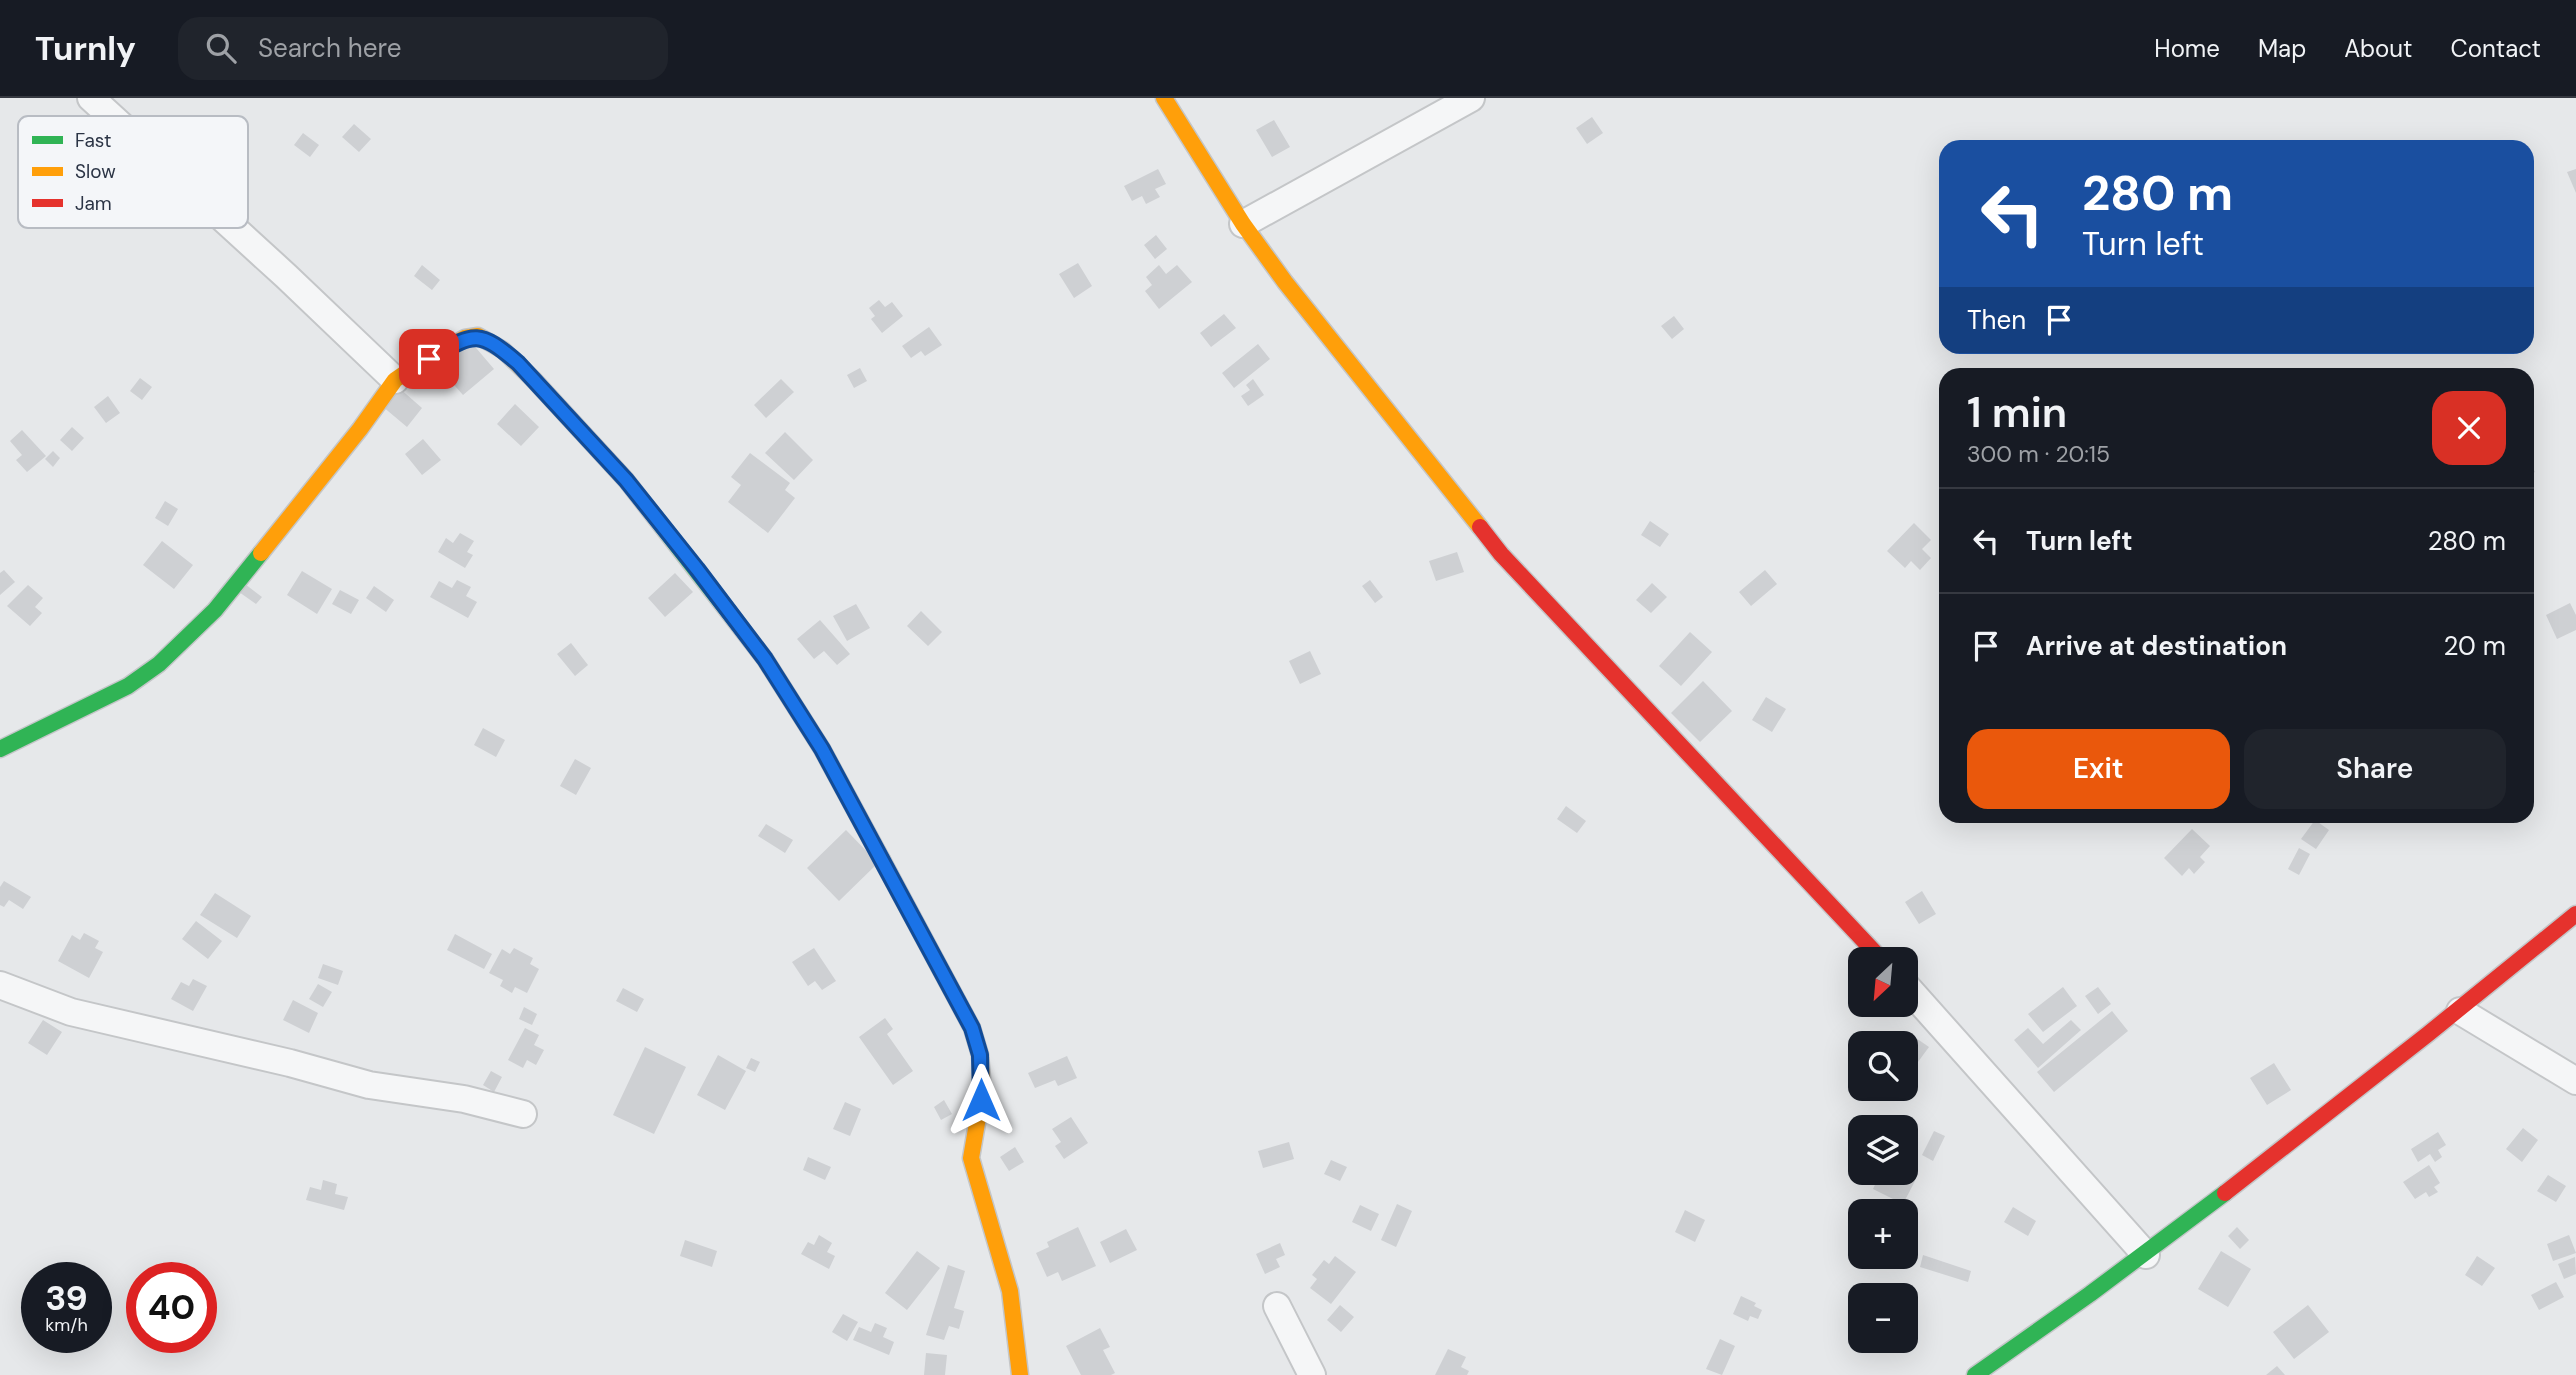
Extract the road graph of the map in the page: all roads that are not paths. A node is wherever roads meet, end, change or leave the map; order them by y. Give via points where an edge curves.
1 (92, 98) edge
2 (1164, 98) edge
3 (1471, 98) edge
4 (112, 116) edge
5 (1243, 224) junction
6 (234, 228) edge
7 (396, 380) junction
8 (0, 749) edge
9 (2576, 914) edge
10 (1870, 947) edge
11 (0, 985) edge
12 (1918, 998) edge
13 (2460, 1011) junction
14 (2576, 1081) edge
15 (523, 1114) dead end
16 (2146, 1255) junction
17 (1277, 1306) dead end
18 (1020, 1375) edge
19 (1312, 1375) edge
20 (1975, 1375) edge

1 - 4 street
2 - 5 street
3 - 5 street
5 - 10 street via 1502,554
6 - 7 street
7 - 8 street via 215,610 159,664 128,686
7 - 18 street via 465,338 478,336 518,363 626,480 697,569 765,659 822,749 972,1028 982,1079 971,1158 1010,1291
9 - 13 street
11 - 15 street via 71,1012 369,1085 464,1099
12 - 16 street
13 - 14 street
13 - 16 street
16 - 20 street
17 - 19 street

